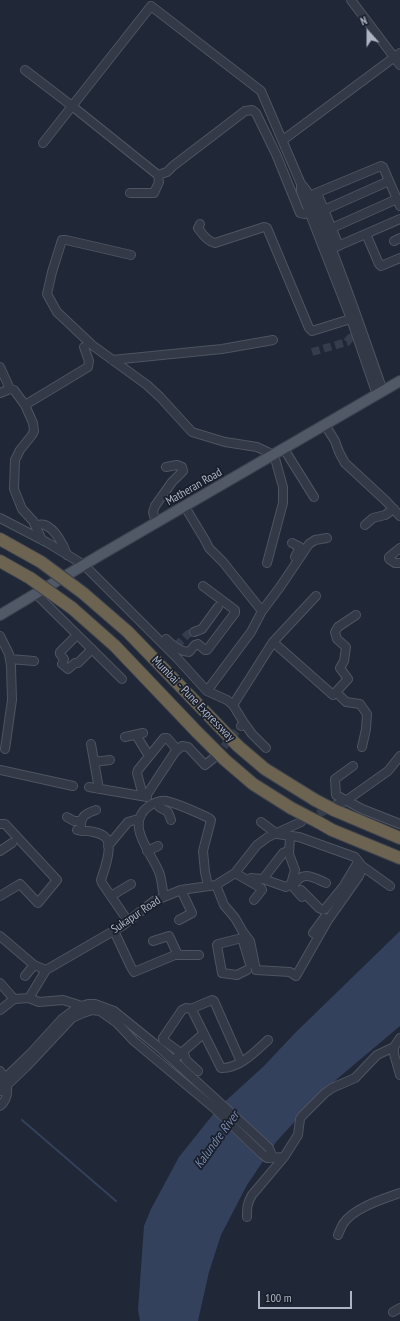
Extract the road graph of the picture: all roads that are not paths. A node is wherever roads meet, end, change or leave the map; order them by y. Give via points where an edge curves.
1 (351, 0) edge
2 (152, 3) edge
3 (397, 55) edge
4 (400, 65) edge
5 (25, 70) dead end
6 (72, 106) junction
7 (283, 140) junction
8 (43, 143) dead end
9 (158, 175) junction
10 (389, 181) junction
11 (130, 193) dead end
12 (310, 197) junction
13 (398, 203) edge
14 (296, 204) junction
15 (324, 210) junction
16 (312, 211) junction
17 (400, 219) edge
18 (200, 224) dead end
19 (332, 228) junction
20 (366, 234) junction
21 (335, 247) junction
22 (131, 255) dead end
23 (400, 258) edge
24 (354, 318) junction
25 (273, 340) dead end
26 (84, 347) dead end
27 (112, 360) junction
28 (0, 367) edge
29 (400, 381) edge
30 (10, 389) junction
31 (0, 393) edge
32 (380, 393) junction
33 (25, 404) junction
34 (326, 425) junction
35 (284, 449) junction
36 (274, 456) junction
37 (166, 467) dead end
38 (314, 497) dead end
39 (185, 507) junction
40 (394, 509) junction
41 (400, 516) edge
42 (0, 518) edge
43 (156, 523) junction
44 (35, 525) junction
45 (365, 525) dead end
46 (327, 538) dead end
47 (0, 540) edge
48 (42, 540) junction
49 (292, 543) dead end
50 (400, 548) edge
51 (67, 555) junction
52 (298, 556) junction
53 (0, 560) edge
54 (267, 563) dead end
55 (400, 563) edge
56 (84, 565) junction
57 (291, 567) junction
58 (285, 574) dead end
59 (203, 586) dead end
60 (36, 594) junction
61 (316, 596) dead end
62 (218, 607) dead end
63 (262, 611) junction
64 (0, 615) edge
65 (356, 615) dead end
66 (194, 632) tunnel mouth
67 (77, 635) junction
68 (0, 636) edge
69 (166, 639) dead end
70 (273, 642) junction
71 (174, 648) junction
72 (92, 649) junction
73 (34, 661) dead end
74 (8, 665) junction
75 (122, 679) dead end
76 (207, 691) junction
77 (336, 692) junction
78 (233, 705) junction
79 (125, 737) dead end
80 (91, 744) dead end
81 (362, 747) dead end
82 (266, 748) dead end
83 (5, 749) dead end
84 (176, 751) junction
85 (149, 756) junction
86 (400, 756) edge
87 (215, 757) tunnel mouth
88 (110, 760) dead end
89 (94, 762) junction
90 (353, 766) dead end
91 (0, 770) edge
92 (73, 786) dead end
93 (89, 787) dead end
94 (99, 789) junction
95 (145, 796) junction
96 (347, 800) junction
97 (156, 804) junction
98 (335, 807) junction
99 (96, 810) dead end
100 (67, 817) dead end
101 (141, 819) junction
102 (171, 820) dead end
103 (80, 821) junction
104 (261, 822) dead end
105 (301, 822) tunnel mouth
106 (0, 824) edge
107 (400, 824) edge
108 (278, 834) junction
109 (290, 836) junction
110 (400, 838) edge
111 (12, 843) dead end
112 (108, 846) junction
113 (0, 851) edge
114 (288, 851) junction
115 (400, 858) edge
116 (360, 864) junction
117 (235, 873) junction
118 (251, 878) dead end
119 (263, 879) junction
120 (326, 883) dead end
121 (131, 884) dead end
122 (390, 886) dead end
123 (214, 888) junction
124 (181, 890) junction
125 (301, 890) dead end
126 (0, 896) edge
127 (111, 896) junction
128 (164, 896) junction
129 (254, 900) dead end
130 (326, 919) junction
131 (179, 920) dead end
132 (128, 921) junction
133 (114, 931) junction
134 (313, 933) dead end
135 (0, 936) edge
136 (244, 937) junction
137 (153, 941) dead end
138 (178, 955) junction
139 (199, 955) dead end
140 (34, 965) junction
141 (46, 970) junction
142 (25, 976) dead end
143 (0, 983) edge
144 (29, 998) junction
145 (14, 999) junction
146 (82, 1006) junction
147 (193, 1009) junction
148 (0, 1010) edge
149 (203, 1034) junction
150 (400, 1038) edge
151 (268, 1040) dead end
152 (394, 1047) junction
153 (182, 1053) junction
154 (173, 1060) junction
155 (241, 1062) junction
156 (165, 1067) junction
157 (0, 1071) edge
158 (198, 1071) dead end
159 (400, 1074) edge
160 (2, 1086) edge
161 (203, 1093) junction
162 (0, 1106) edge
163 (284, 1157) junction
164 (400, 1193) edge
165 (247, 1217) dead end
166 (338, 1235) dead end

1 - 3 street
2 - 6 street
2 - 7 street via 261,91
3 - 4 street
3 - 7 street
5 - 6 street
6 - 8 street
6 - 9 street
7 - 12 street via 301,184 300,191
9 - 11 street via 159,182 154,193
9 - 14 street via 168,172 245,111 252,110 256,113 276,154
10 - 12 street via 383,167 380,166
10 - 13 street
10 - 15 street
12 - 14 street
12 - 15 street
12 - 16 street
13 - 19 street
14 - 16 street via 300,213
15 - 19 street
16 - 21 street
16 - 24 street
17 - 20 street
18 - 24 street via 200,232 211,243 267,228 312,330
19 - 21 street
20 - 21 street
20 - 23 street via 381,266
21 - 24 street
22 - 27 street via 62,240 47,294 57,312
24 - 32 street
24 - 32 street via 356,339
25 - 27 street via 222,349
26 - 33 street via 89,361 88,367
27 - 36 street via 160,396 192,432 225,442 257,447
28 - 30 street
29 - 32 main road, Matheran Road
30 - 31 street
30 - 33 street via 14,390
32 - 34 main road, Matheran Road
33 - 44 street via 34,431 15,460 14,489 22,509
34 - 35 main road, Matheran Road
34 - 40 street via 345,463
35 - 36 main road, Matheran Road
35 - 38 street
36 - 39 main road, Matheran Road
36 - 54 street via 283,487 283,503
37 - 43 street via 177,465 182,467 183,471 155,506 153,512
39 - 43 main road, Matheran Road
39 - 63 street via 209,548
40 - 41 street
40 - 45 street via 373,518
42 - 48 street
43 - 56 main road, Matheran Road
44 - 48 street
44 - 51 street via 43,524 57,535
46 - 52 street via 315,540
47 - 98 highway, Mumbai - Pune Expressway, bridge via 40,562 83,593 128,632 238,746 264,769 315,800
48 - 51 street
49 - 52 street via 300,547
50 - 55 street via 389,557 395,563
51 - 56 street
52 - 57 street
53 - 115 highway, Mumbai - Pune Expressway, bridge via 72,608 115,646 225,760 253,784 332,830
56 - 60 main road, Matheran Road
56 - 71 street
57 - 58 street
57 - 63 street
59 - 71 street via 236,613 208,650 198,644 187,653
60 - 64 main road, Matheran Road
60 - 67 street
61 - 70 street
62 - 66 street via 202,629
63 - 76 street via 251,632
65 - 77 street via 335,632 337,639 346,647 344,662 340,668 348,679
67 - 72 street
67 - 72 street via 60,652 64,658 62,664 68,669
68 - 74 street
69 - 71 street
70 - 77 street via 333,695
70 - 78 street
71 - 76 street
72 - 75 street
73 - 74 street
74 - 83 street via 12,700
76 - 78 street
77 - 81 street via 346,702 360,704 367,714
78 - 82 street via 242,725
79 - 85 street via 140,734
80 - 89 street
84 - 85 street via 175,746 164,738
84 - 87 street via 182,746 188,747 205,765
84 - 95 street
85 - 95 street via 137,773
86 - 96 street via 388,771
88 - 89 street
89 - 94 street
90 - 96 street via 335,779 336,795
91 - 92 street
93 - 94 street
94 - 95 street
95 - 97 street
96 - 98 street
96 - 107 street via 362,809
97 - 101 street via 143,811
97 - 102 street via 168,812
97 - 123 street via 164,801 211,820 203,852 205,872
98 - 110 highway, Mumbai - Pune Expressway
99 - 103 street
100 - 103 street
101 - 112 street via 128,822
101 - 128 street via 140,832 154,855
103 - 112 street via 79,830 105,836
104 - 108 street
105 - 108 street, Sukapur Road
106 - 126 street via 5,824 57,880 38,903 20,884
108 - 109 street
108 - 117 street, Sukapur Road via 257,845
109 - 114 street
109 - 116 street via 355,857
111 - 113 street
112 - 127 street via 106,866 101,880
114 - 119 street via 283,853
114 - 119 street via 295,870 291,884 286,887
116 - 122 street
116 - 125 street via 323,910
116 - 130 street via 359,876
117 - 123 street, Sukapur Road
117 - 129 street via 261,888
118 - 119 street
120 - 130 street via 304,876 294,885 297,892
121 - 127 street
123 - 124 street, Sukapur Road
123 - 136 street
124 - 128 street, Sukapur Road
124 - 131 street via 192,913
127 - 132 street
128 - 132 street, Sukapur Road
130 - 134 street
130 - 136 street via 296,976 290,972 256,970 250,941
132 - 133 street, Sukapur Road
133 - 138 street via 134,972
133 - 141 street, Sukapur Road
135 - 140 street
136 - 136 street via 217,945 222,973 237,975 248,967
137 - 138 street via 169,936
138 - 139 street
140 - 141 street
140 - 142 street
141 - 144 street, Sukapur Road
143 - 145 street
144 - 145 street
144 - 146 street via 39,1002 63,1000
145 - 148 street
146 - 154 street via 95,1004 114,1011
146 - 160 street via 62,1019
147 - 149 street
147 - 153 street via 182,1010 163,1038
147 - 155 street via 214,1001
149 - 153 street
149 - 155 street via 221,1068
150 - 152 street
151 - 155 street
152 - 159 street
152 - 163 street via 377,1056 354,1078 332,1088 308,1108 300,1119 298,1135
153 - 154 street
153 - 158 street
154 - 156 street
154 - 161 street
156 - 160 street via 117,1023 100,1011 92,1010 72,1018 32,1061
156 - 161 street
157 - 160 street
160 - 162 street via 8,1092 5,1102
161 - 163 street via 253,1147 271,1156
163 - 165 street via 252,1195 247,1207
164 - 166 street via 355,1213 344,1223

